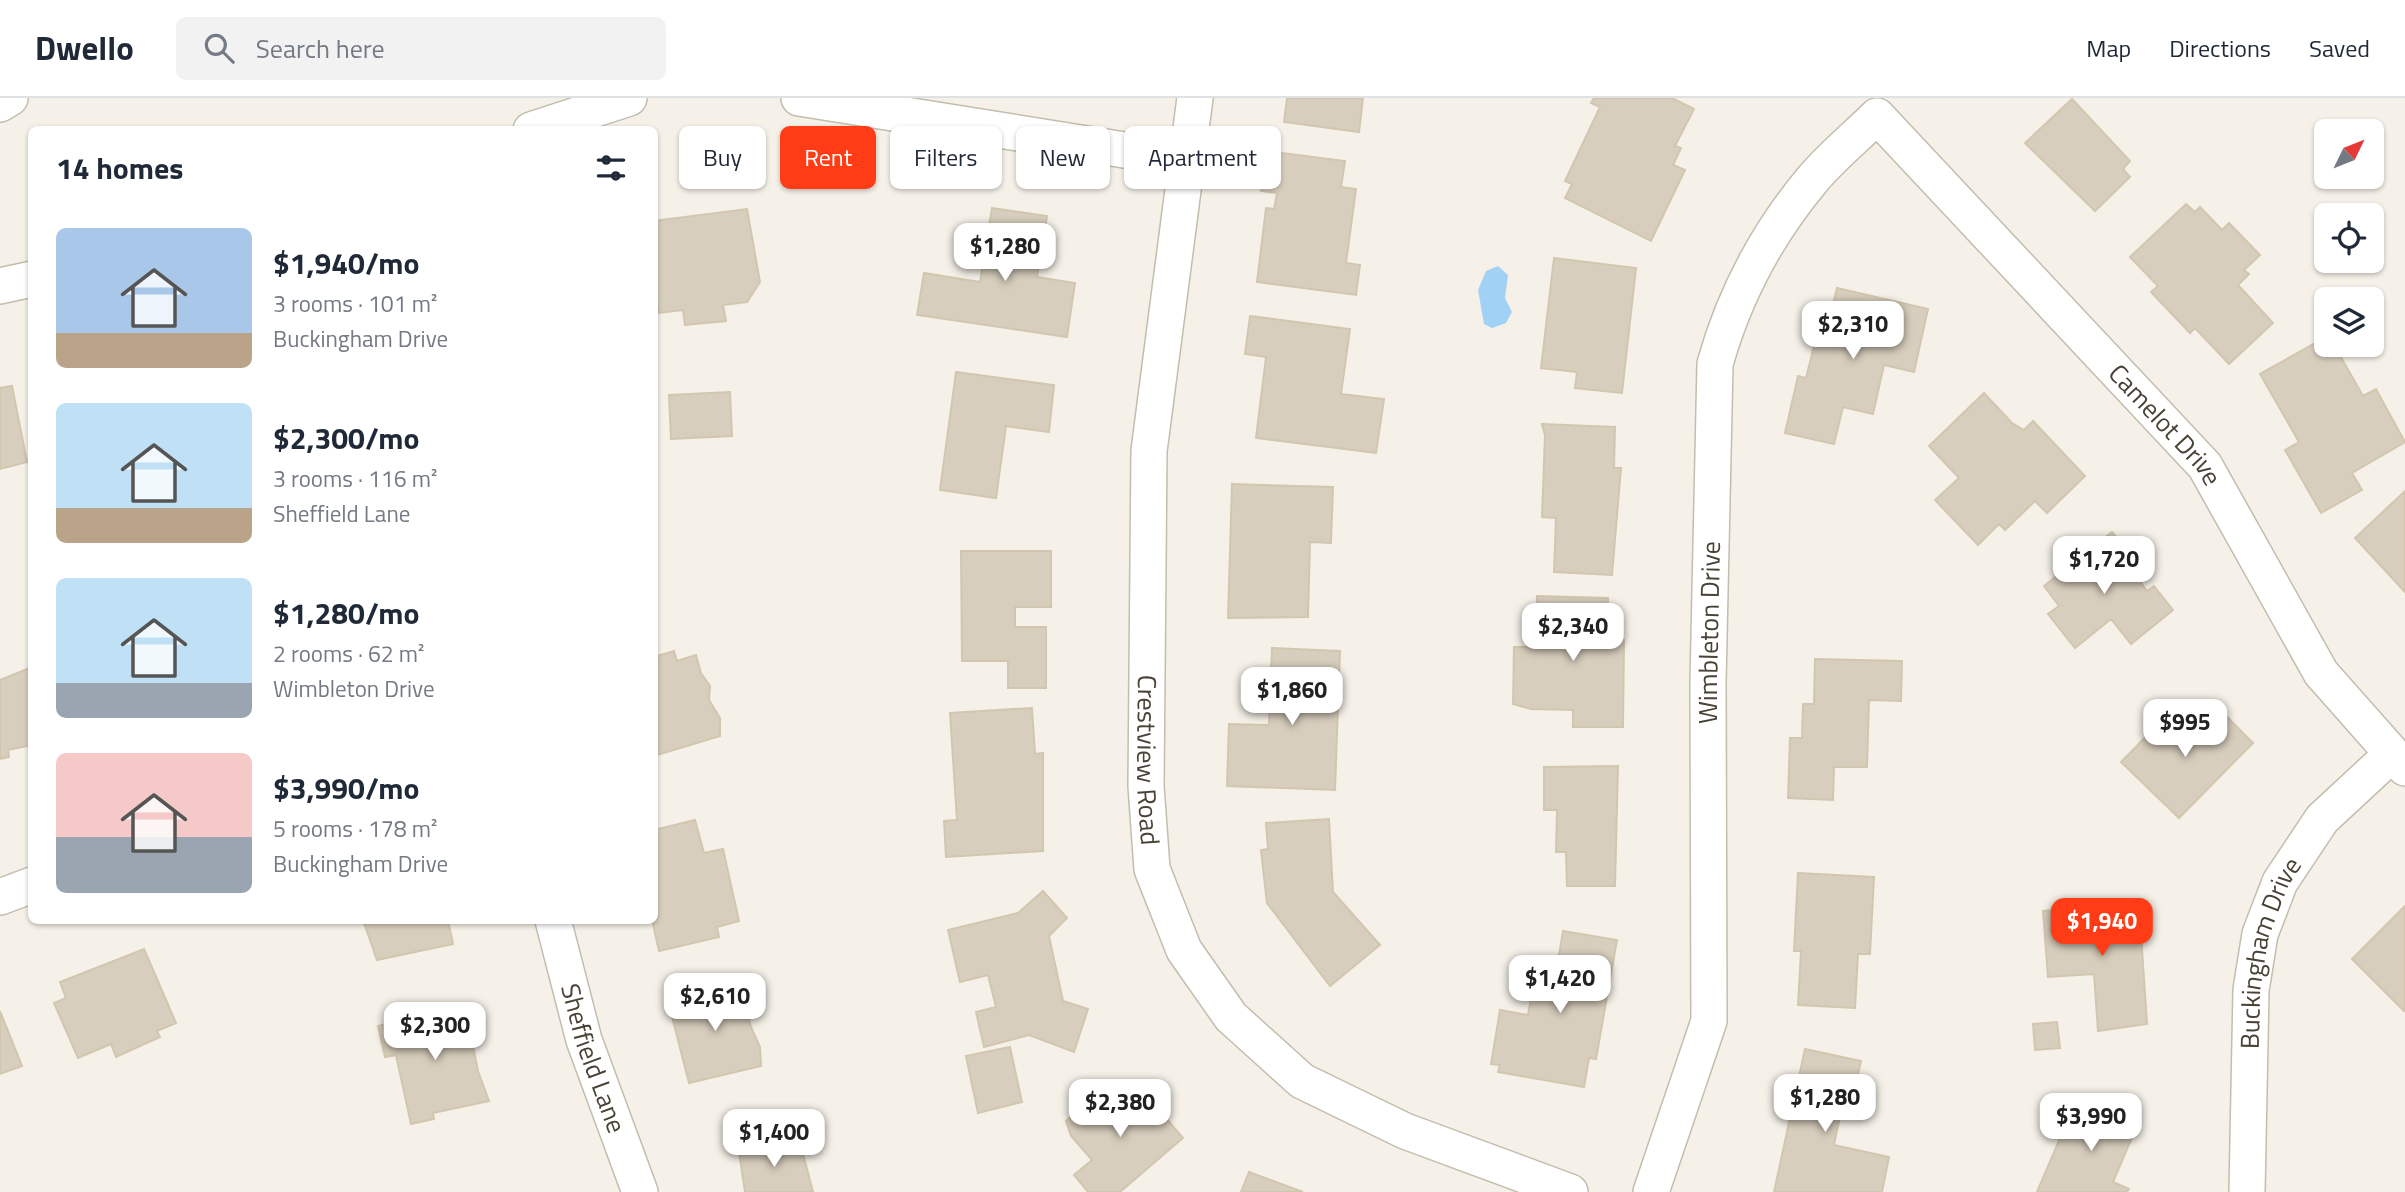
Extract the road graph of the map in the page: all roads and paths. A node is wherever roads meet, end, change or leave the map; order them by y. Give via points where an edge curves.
1 (10, 98) edge
2 (629, 98) edge
3 (799, 98) edge
4 (1195, 98) edge
5 (0, 104) edge
6 (1877, 116) joint
7 (543, 126) edge
8 (1191, 126) edge
9 (1124, 150) edge
10 (1183, 189) edge
11 (28, 280) edge
12 (0, 286) edge
13 (2398, 761) edge
14 (28, 887) edge
15 (0, 897) edge
16 (553, 924) edge
17 (640, 1192) edge
18 (1570, 1192) edge
19 (1651, 1192) edge
20 (2247, 1192) edge

1 - 5 street
2 - 7 street
3 - 9 street
4 - 8 street, Crestview Road
6 - 13 street, Camelot Drive via 2205,466 2321,673
6 - 19 street, Wimbleton Drive via 1812,179 1763,248 1729,314 1715,364 1707,683 1709,1021
10 - 18 street, Crestview Road via 1149,451 1146,786 1152,869 1184,950 1231,1017 1302,1081 1405,1131
11 - 12 street
13 - 20 street, Buckingham Drive via 2322,819 2280,882 2260,934 2251,990
14 - 15 street
16 - 17 street, Sheffield Lane via 583,1040

